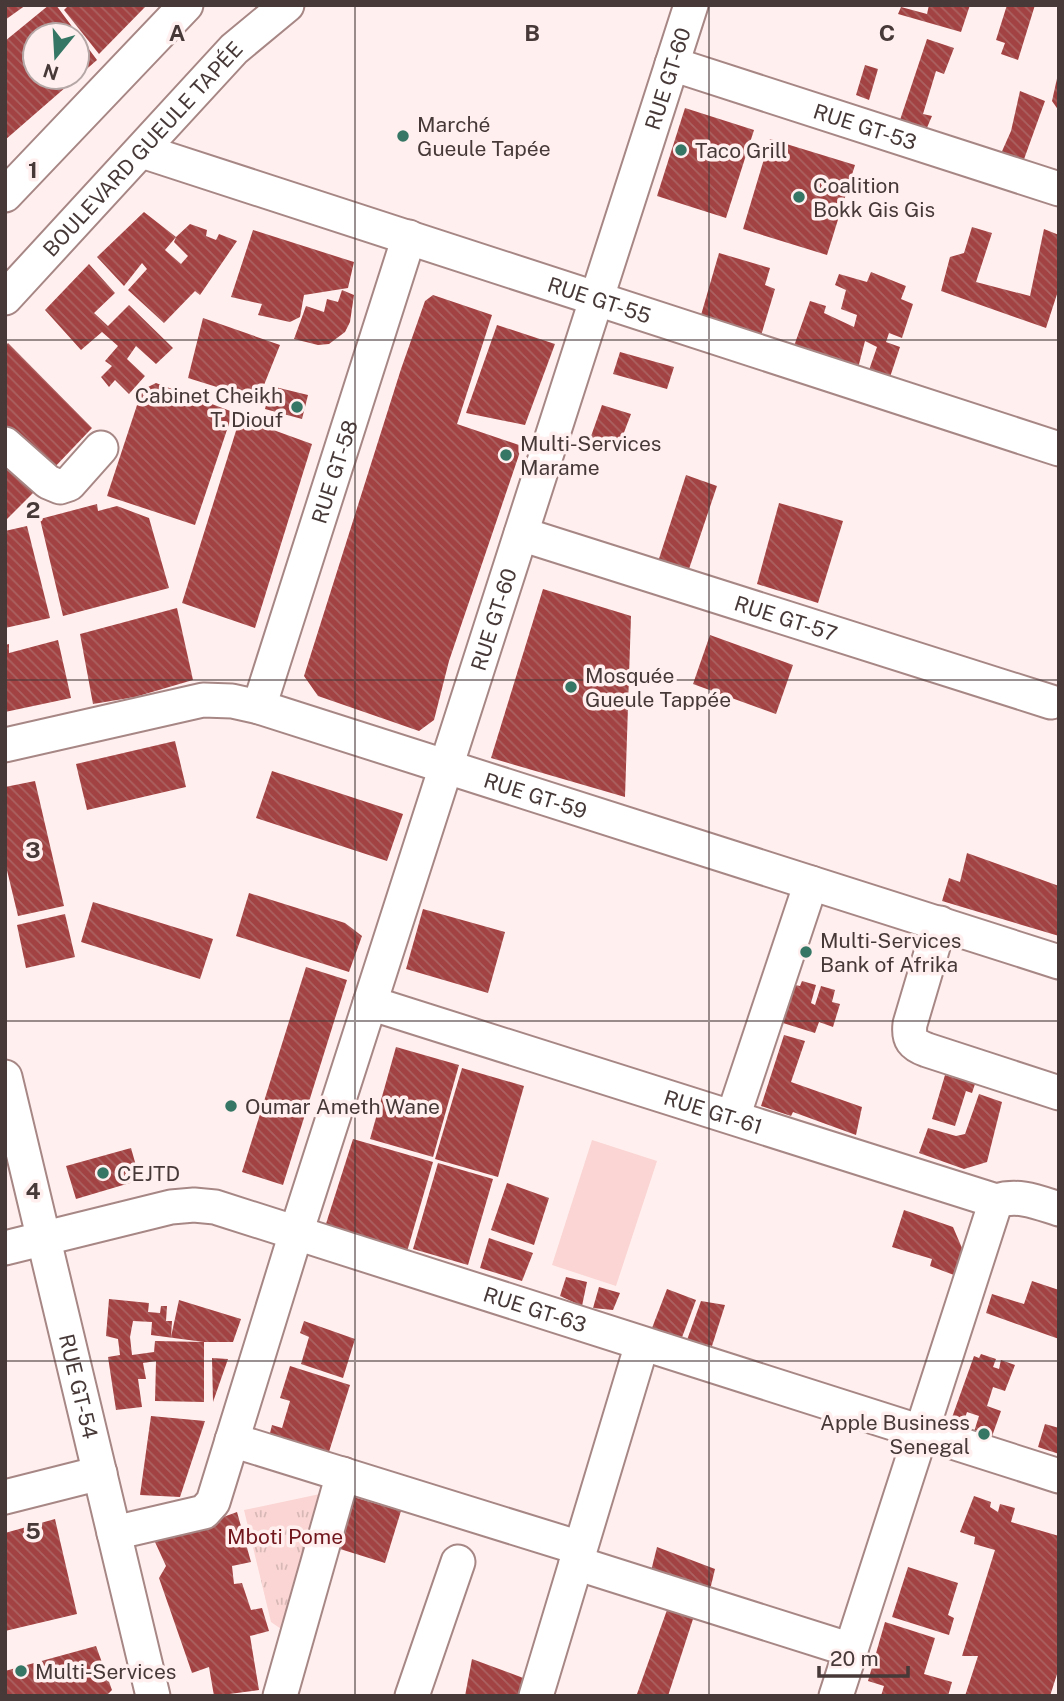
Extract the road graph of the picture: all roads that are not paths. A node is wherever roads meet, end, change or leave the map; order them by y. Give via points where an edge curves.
1 (186, 5) edge
2 (287, 5) edge
3 (691, 5) edge
4 (672, 64) junction
5 (142, 151) junction
6 (1059, 189) edge
7 (5, 195) edge
8 (409, 237) junction
9 (5, 298) edge
10 (597, 298) junction
11 (5, 444) edge
12 (101, 448) dead end
13 (1059, 449) edge
14 (521, 534) junction
15 (1051, 702) dead end
16 (259, 707) junction
17 (5, 745) edge
18 (446, 766) junction
19 (811, 883) junction
20 (940, 923) junction
21 (1059, 962) edge
22 (370, 1003) junction
23 (5, 1077) edge
24 (1059, 1093) edge
25 (733, 1117) junction
26 (996, 1201) junction
27 (1059, 1209) edge
28 (296, 1233) junction
29 (44, 1239) junction
30 (5, 1248) edge
31 (642, 1343) junction
32 (922, 1433) junction
33 (232, 1440) junction
34 (100, 1473) junction
35 (343, 1474) junction
36 (1059, 1476) edge
37 (5, 1497) edge
38 (114, 1533) junction
39 (578, 1555) junction
40 (458, 1562) dead end
41 (851, 1650) junction
42 (153, 1696) edge
43 (280, 1696) edge
44 (412, 1696) edge
45 (536, 1696) edge
46 (836, 1696) edge

1 - 7 street
2 - 5 street, BOULEVARD GUEULE TAPÉE via 234,49
3 - 4 street, RUE GT-60
4 - 6 street, RUE GT-53
4 - 10 street, RUE GT-60
5 - 8 street, RUE GT-55
5 - 9 street, BOULEVARD GUEULE TAPÉE
8 - 10 street, RUE GT-55
8 - 16 street, RUE GT-58
10 - 13 street, RUE GT-55
10 - 14 street, RUE GT-60
11 - 12 street via 60,487 69,484
14 - 15 street, RUE GT-57
14 - 18 street, RUE GT-60
16 - 17 street, RUE GT-59 via 204,700
16 - 18 street, RUE GT-59
18 - 19 street, RUE GT-59
18 - 22 street, RUE GT-60
19 - 20 street, RUE GT-59
19 - 25 street
20 - 21 street, RUE GT-59
20 - 24 street via 910,1024 910,1040 915,1046
22 - 25 street, RUE GT-61
22 - 28 street, RUE GT-60
23 - 29 street, RUE GT-54
25 - 26 street, RUE GT-61
26 - 27 street, RUE GT-61 via 1026,1199
26 - 32 street
28 - 29 street, RUE GT-63 via 215,1207 194,1205
28 - 31 street, RUE GT-63
28 - 33 street, RUE GT-60
29 - 30 street, RUE GT-63
29 - 34 street, RUE GT-54
31 - 32 street, RUE GT-63
31 - 39 street
32 - 36 street, RUE GT-63
32 - 41 street
33 - 35 street
33 - 38 street, RUE GT-60 via 213,1502 204,1512
34 - 37 street
34 - 38 street, RUE GT-54
35 - 39 street
35 - 43 street
38 - 42 street, RUE GT-54
39 - 41 street
39 - 45 street
40 - 44 street
41 - 46 street

